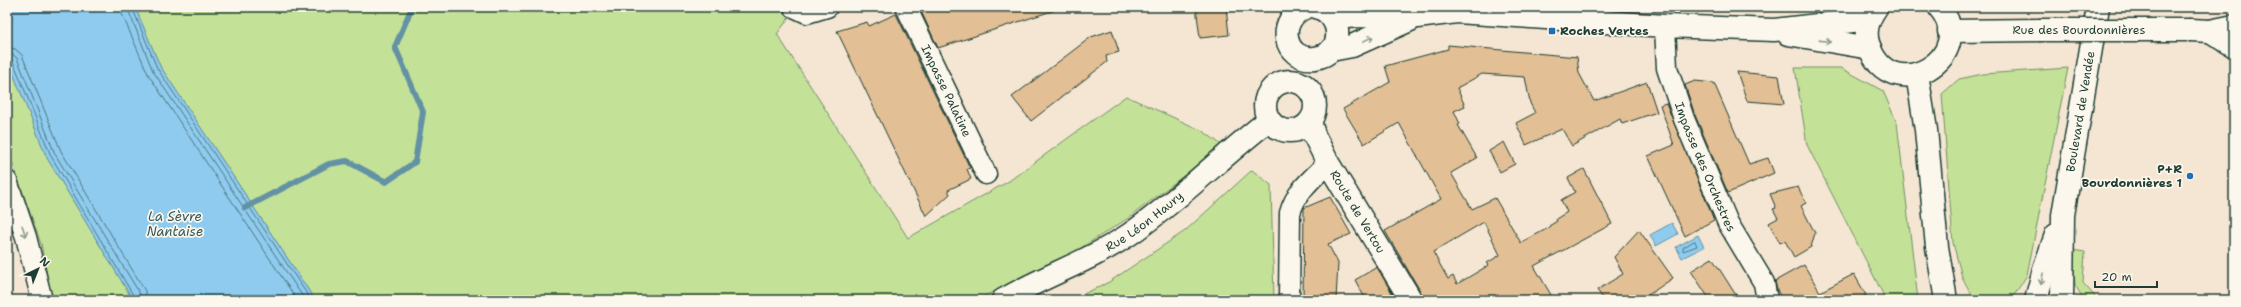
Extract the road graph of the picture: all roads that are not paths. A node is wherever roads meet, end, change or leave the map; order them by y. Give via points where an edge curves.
1 (794, 7) edge
2 (827, 7) edge
3 (906, 7) edge
4 (1939, 7) edge
5 (2098, 7) edge
6 (1311, 10) edge
7 (1873, 13) edge
8 (1417, 17) junction
9 (1665, 26) junction
10 (2234, 26) edge
11 (1774, 30) junction
12 (1949, 31) junction
13 (2200, 31) junction
14 (2234, 46) edge
15 (1870, 48) junction
16 (1293, 50) junction
17 (1327, 53) junction
18 (1916, 74) junction
19 (1278, 84) junction
20 (1312, 95) junction
21 (1269, 120) junction
22 (1310, 120) junction
23 (1328, 163) junction
24 (986, 174) dead end
25 (7, 181) edge
26 (2063, 215) junction
27 (1948, 297) edge
28 (42, 300) edge
29 (1003, 300) edge
30 (1289, 300) edge
31 (1411, 300) edge
32 (1767, 300) edge
33 (2036, 300) edge
34 (2062, 300) edge

1 - 2 street via 807,13
3 - 24 street, Impasse Palatine
4 - 12 street via 1945,16
5 - 26 street, Boulevard de Vendée
6 - 8 street via 1360,16
6 - 16 street via 1289,21 1286,28 1288,43
6 - 17 street via 1338,35
7 - 11 street
7 - 15 street via 1867,31
8 - 9 street via 1457,12
17 -> 8 street via 1352,46
9 - 11 street
9 - 32 street, Impasse des Orchestres via 1667,68 1684,119 1728,223 1764,283
10 - 13 street, Rue des Bourdonnières
11 -> 15 street via 1799,37
12 - 13 street, Rue des Bourdonnières, bridge
12 - 18 street via 1947,46 1940,60 1930,69
13 - 14 street
15 - 18 street via 1876,60 1890,71
16 - 17 street via 1307,58
16 - 19 street
17 - 20 street
18 - 27 street via 1926,130 1937,247
19 - 20 street via 1298,82
19 - 21 street via 1266,98 1266,113
20 - 22 street via 1314,108
21 - 22 street via 1282,130 1289,131 1304,126
21 - 29 street, Rue Léon Haury via 1161,211 1129,234 1094,255
22 - 23 street, Route de Vertou via 1314,135
23 - 30 street via 1298,192 1290,213
23 - 31 street, Route de Vertou
25 -> 28 street via 26,237
26 -> 33 street, Boulevard de Vendée
26 - 34 street, Boulevard de Vendée

